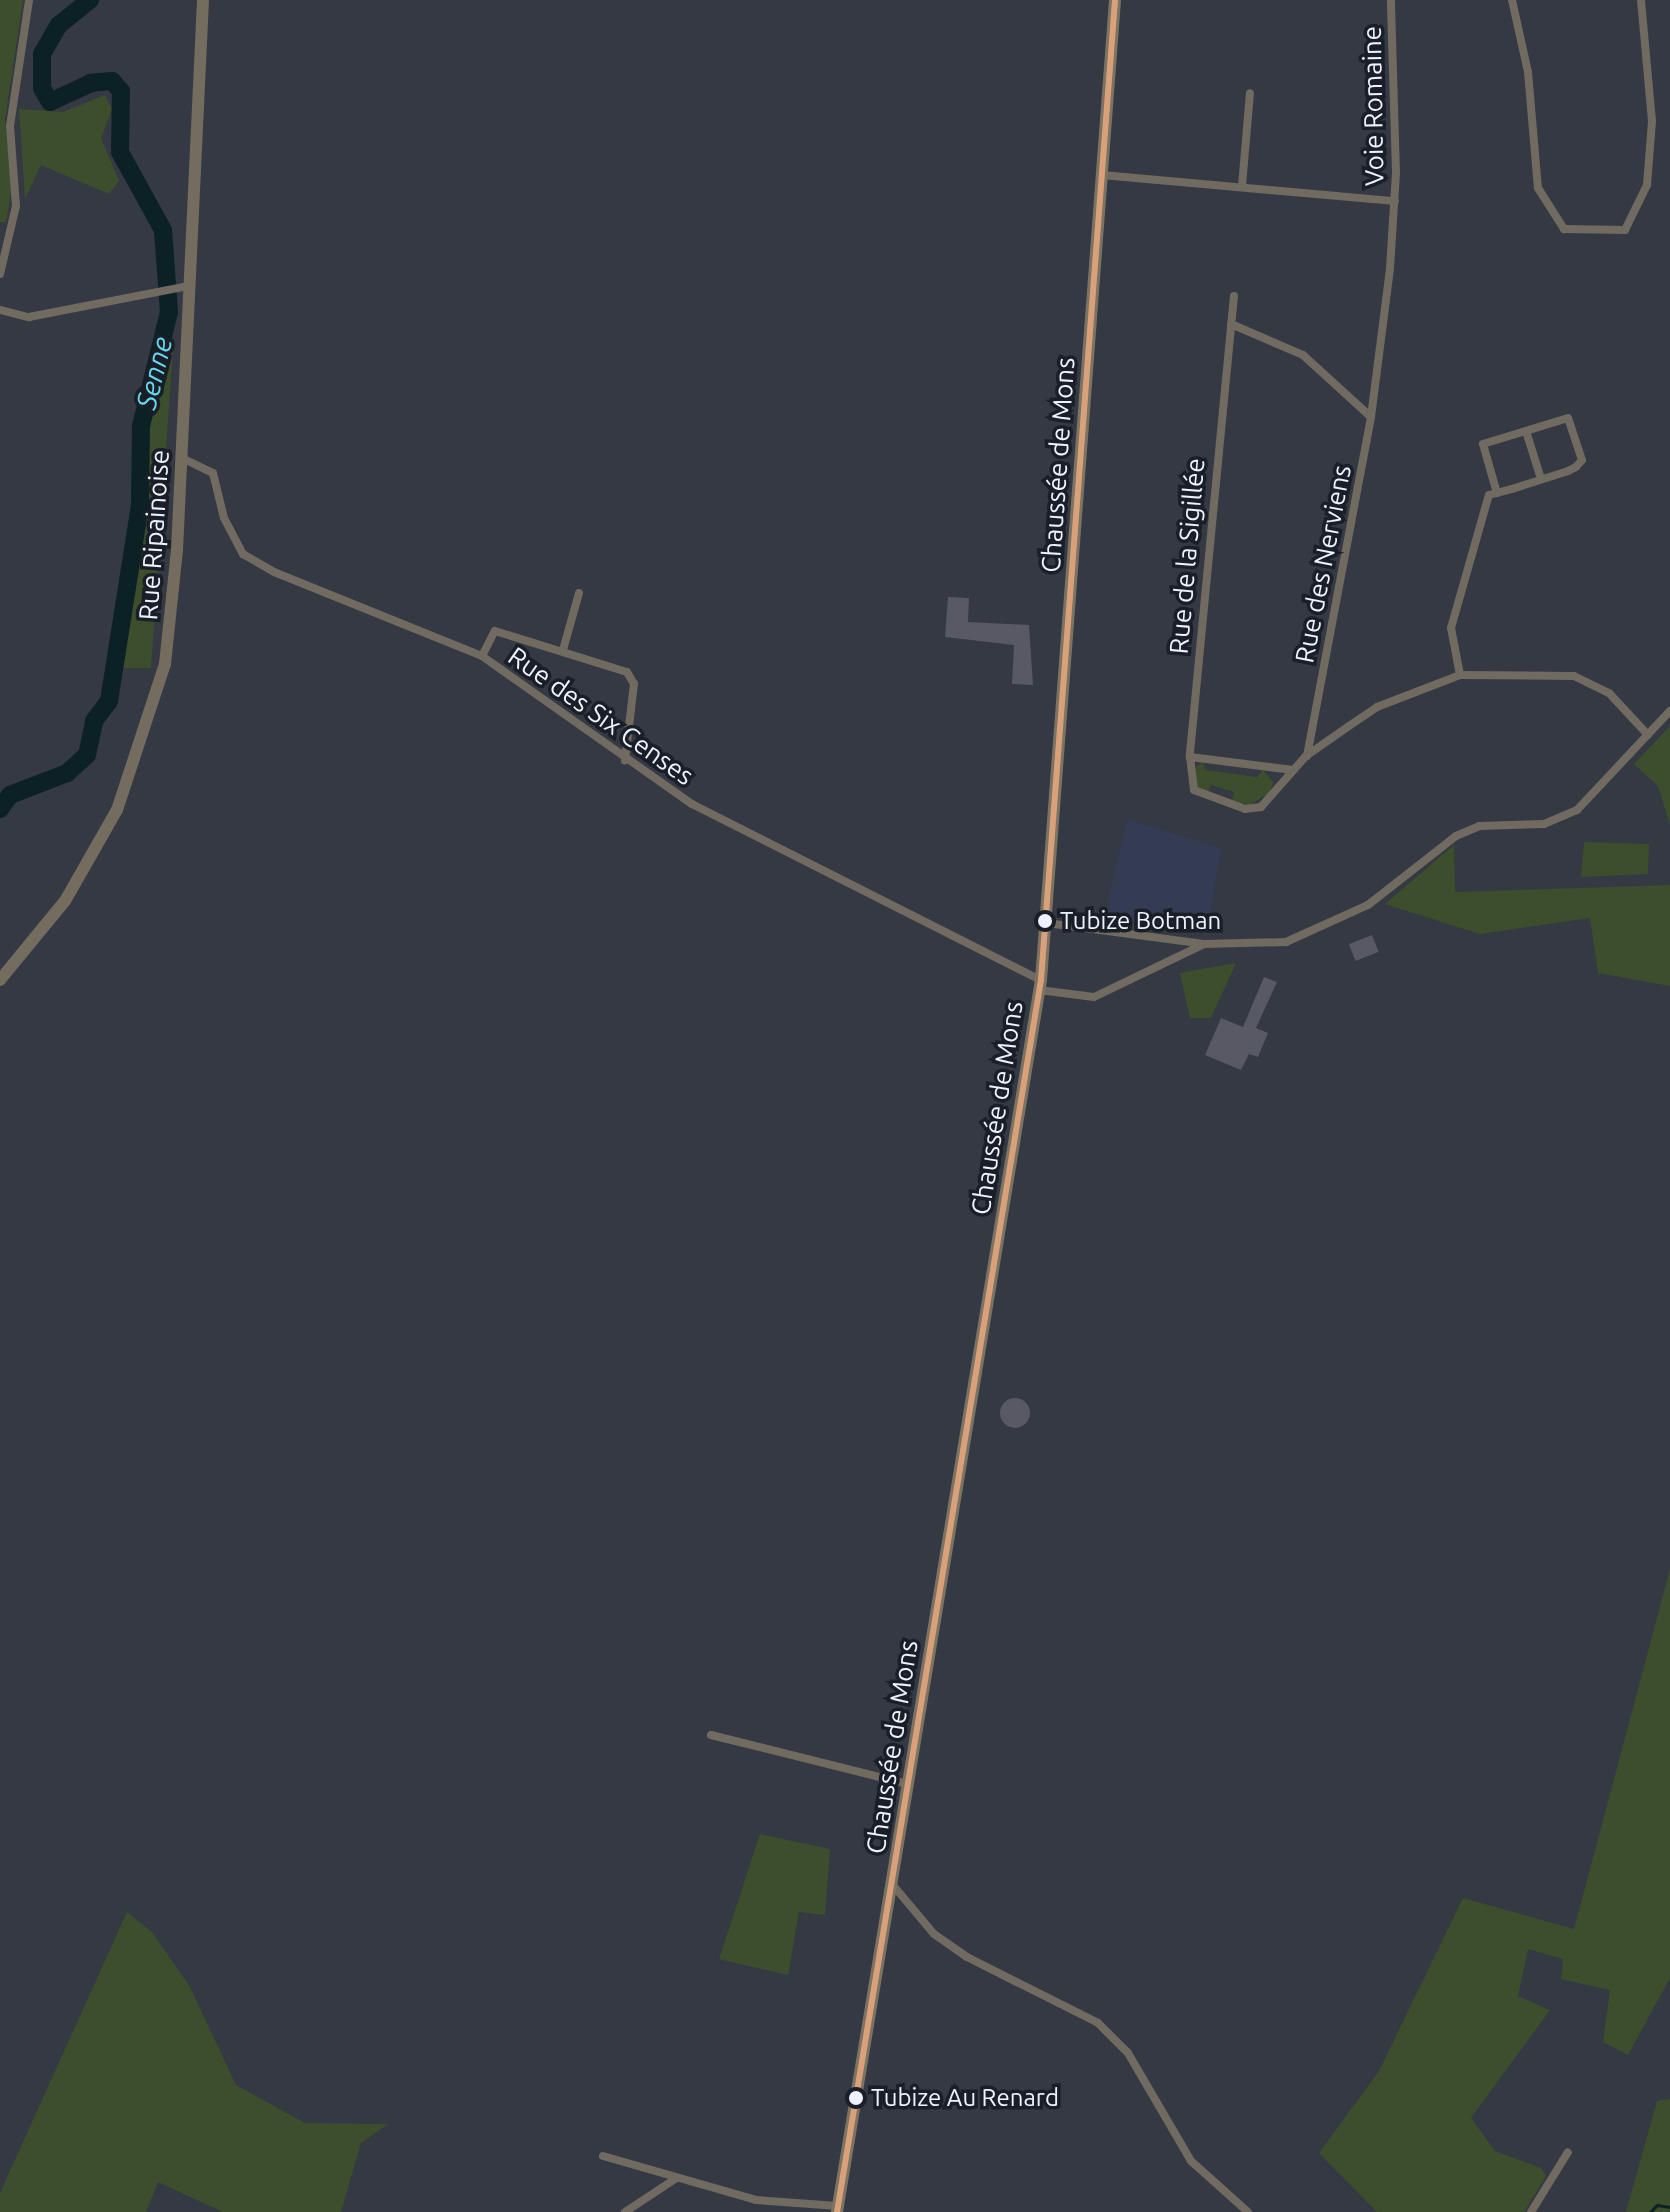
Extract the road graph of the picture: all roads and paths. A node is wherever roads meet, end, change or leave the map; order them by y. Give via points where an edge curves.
1 (29, 0) edge
2 (203, 0) edge
3 (1115, 0) edge
4 (1391, 0) edge
5 (1512, 0) edge
6 (1641, 0) edge
7 (1250, 93) dead end
8 (1102, 175) junction
9 (1242, 186) junction
10 (1395, 201) junction
11 (0, 274) edge
12 (184, 287) junction
13 (1234, 296) dead end
14 (0, 310) edge
15 (1231, 324) junction
16 (1371, 417) junction
17 (1526, 431) junction
18 (182, 458) junction
19 (1541, 479) junction
20 (1497, 493) junction
21 (579, 593) dead end
22 (563, 650) junction
23 (482, 656) junction
24 (1460, 675) junction
25 (1670, 711) edge
26 (1648, 735) junction
27 (1306, 756) junction
28 (1190, 757) junction
29 (625, 760) junction
30 (1293, 770) junction
31 (1047, 923) junction
32 (1204, 944) junction
33 (0, 980) edge
34 (1040, 985) junction
35 (711, 1735) dead end
36 (908, 1784) junction
37 (892, 1884) junction
38 (1568, 2152) dead end
39 (603, 2156) dead end
40 (675, 2179) junction
41 (838, 2209) edge
42 (625, 2212) edge
43 (1248, 2212) edge
44 (1531, 2212) edge

1 - 11 street via 10,126 16,206
2 - 12 street, Rue Ripainoise
3 - 8 main road, Chaussée de Mons
4 - 10 street, Voie Romaine
5 - 6 street via 1528,72 1538,188 1564,229 1612,230 1625,230 1634,220 1647,185 1652,121
7 - 9 street
8 - 9 street, Voie Romaine
8 - 31 main road, Chaussée de Mons
9 - 10 street, Voie Romaine
10 - 16 street, Rue des Nerviens
12 - 14 street via 29,317
12 - 18 street, Rue Ripainoise
13 - 15 street, Rue de la Sigillée
15 - 16 street via 1303,355
15 - 28 street, Rue de la Sigillée
16 - 27 street, Rue des Nerviens
17 - 19 street
17 - 19 street via 1568,418 1582,460
17 - 20 street via 1483,444
18 - 23 street, Rue des Six Censes via 213,473 224,518 243,554 274,572
18 - 33 street, Rue Ripainoise via 173,617 135,768 65,901
19 - 20 street
20 - 24 street via 1484,509 1451,628
21 - 22 street
22 - 23 street via 495,631
22 - 29 street via 634,677
23 - 29 street, Rue des Six Censes
24 - 26 street via 1574,676 1609,693
24 - 27 street via 1377,707
25 - 26 street
26 - 32 street via 1595,795 1560,819 1479,826 1456,836 1368,905 1286,942
27 - 30 street
28 - 30 street
28 - 30 street, Rue de la Sigillée via 1194,790 1252,809 1268,802
29 - 34 street, Rue des Six Censes via 692,804
31 - 32 street
31 - 34 main road, Chaussée de Mons
32 - 34 street, Rue des Six Censes via 1094,997
34 - 36 main road, Chaussée de Mons
35 - 36 street
36 - 37 main road, Chaussée de Mons
37 - 41 main road, Chaussée de Mons
37 - 43 street via 934,1934 967,1957 1098,2023 1128,2053 1191,2161
38 - 44 street
39 - 40 street
40 - 41 street via 756,2200
40 - 42 street

